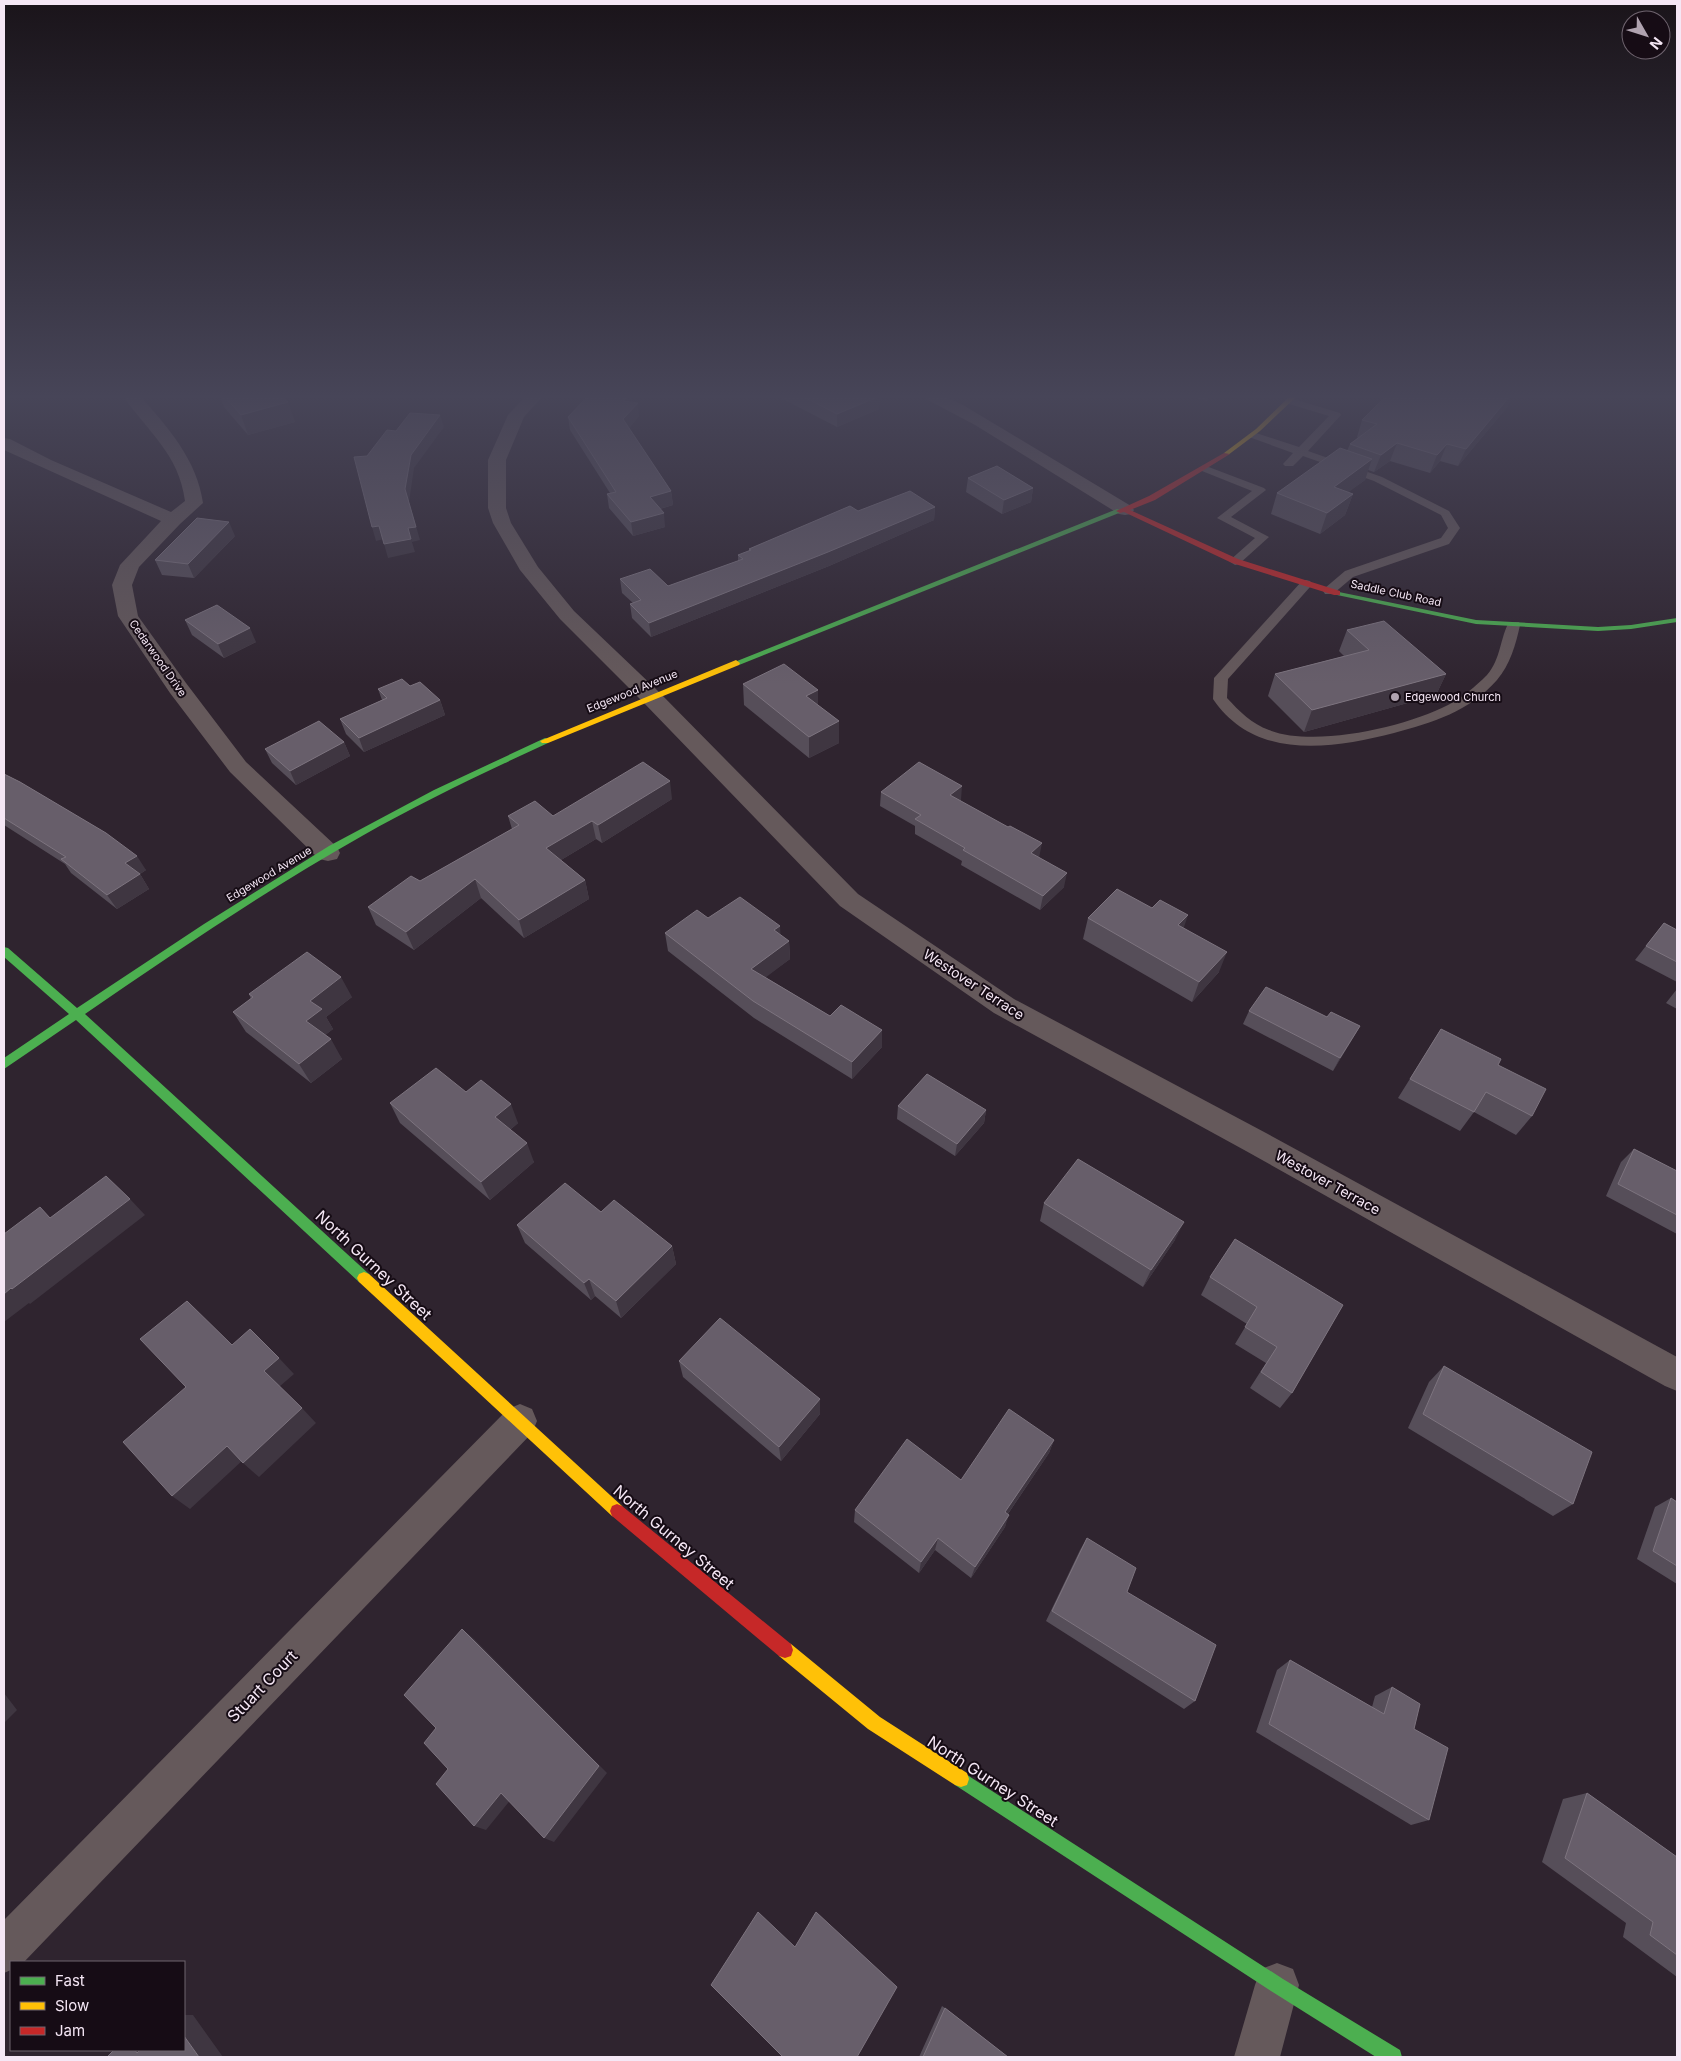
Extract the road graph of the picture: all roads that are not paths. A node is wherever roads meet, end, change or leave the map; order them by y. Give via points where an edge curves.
1 (114, 492) edge
2 (194, 492) edge
3 (497, 492) edge
4 (1094, 492) edge
5 (1160, 492) edge
6 (1257, 492) edge
7 (1404, 492) edge
8 (1125, 510) junction
9 (173, 520) junction
10 (1235, 561) junction
11 (1306, 584) junction
12 (1329, 591) junction
13 (1677, 620) edge
14 (1514, 625) junction
15 (651, 697) junction
16 (328, 853) junction
17 (4, 951) edge
18 (77, 1014) junction
19 (4, 1064) edge
20 (1677, 1375) edge
21 (520, 1422) junction
22 (4, 1951) edge
23 (1277, 1985) junction
24 (1257, 2057) edge
25 (1393, 2057) edge

1 - 9 street
2 - 9 street, Cedarwood Drive via 194,503
3 - 15 street, Westover Terrace via 497,508 502,523 530,570 567,615
4 - 8 street
5 - 8 street, Edgewood Avenue
6 - 10 lane via 1223,518 1262,537
7 - 12 lane via 1445,513 1454,528 1444,541 1349,574
8 - 10 street, Saddle Club Road
8 - 15 street, Edgewood Avenue
9 - 16 street, Cedarwood Drive via 130,565 122,585 128,616 238,767
10 - 11 street, Saddle Club Road
11 - 12 street, Saddle Club Road
11 - 14 lane via 1221,678 1220,699 1240,721 1270,736 1332,741 1394,728 1442,712 1463,702 1492,676 1509,648
12 - 14 street, Saddle Club Road via 1476,622
13 - 14 street, Saddle Club Road via 1598,629
15 - 16 street, Edgewood Avenue via 518,753 383,820
15 - 20 street, Westover Terrace via 849,900 1004,1006
16 - 18 street, Edgewood Avenue via 145,966
17 - 18 street, North Gurney Street
18 - 19 street, Edgewood Avenue
18 - 21 street, North Gurney Street
21 - 22 street, Stuart Court
21 - 23 street, North Gurney Street via 601,1497 874,1723
23 - 24 street
23 - 25 street, North Gurney Street

